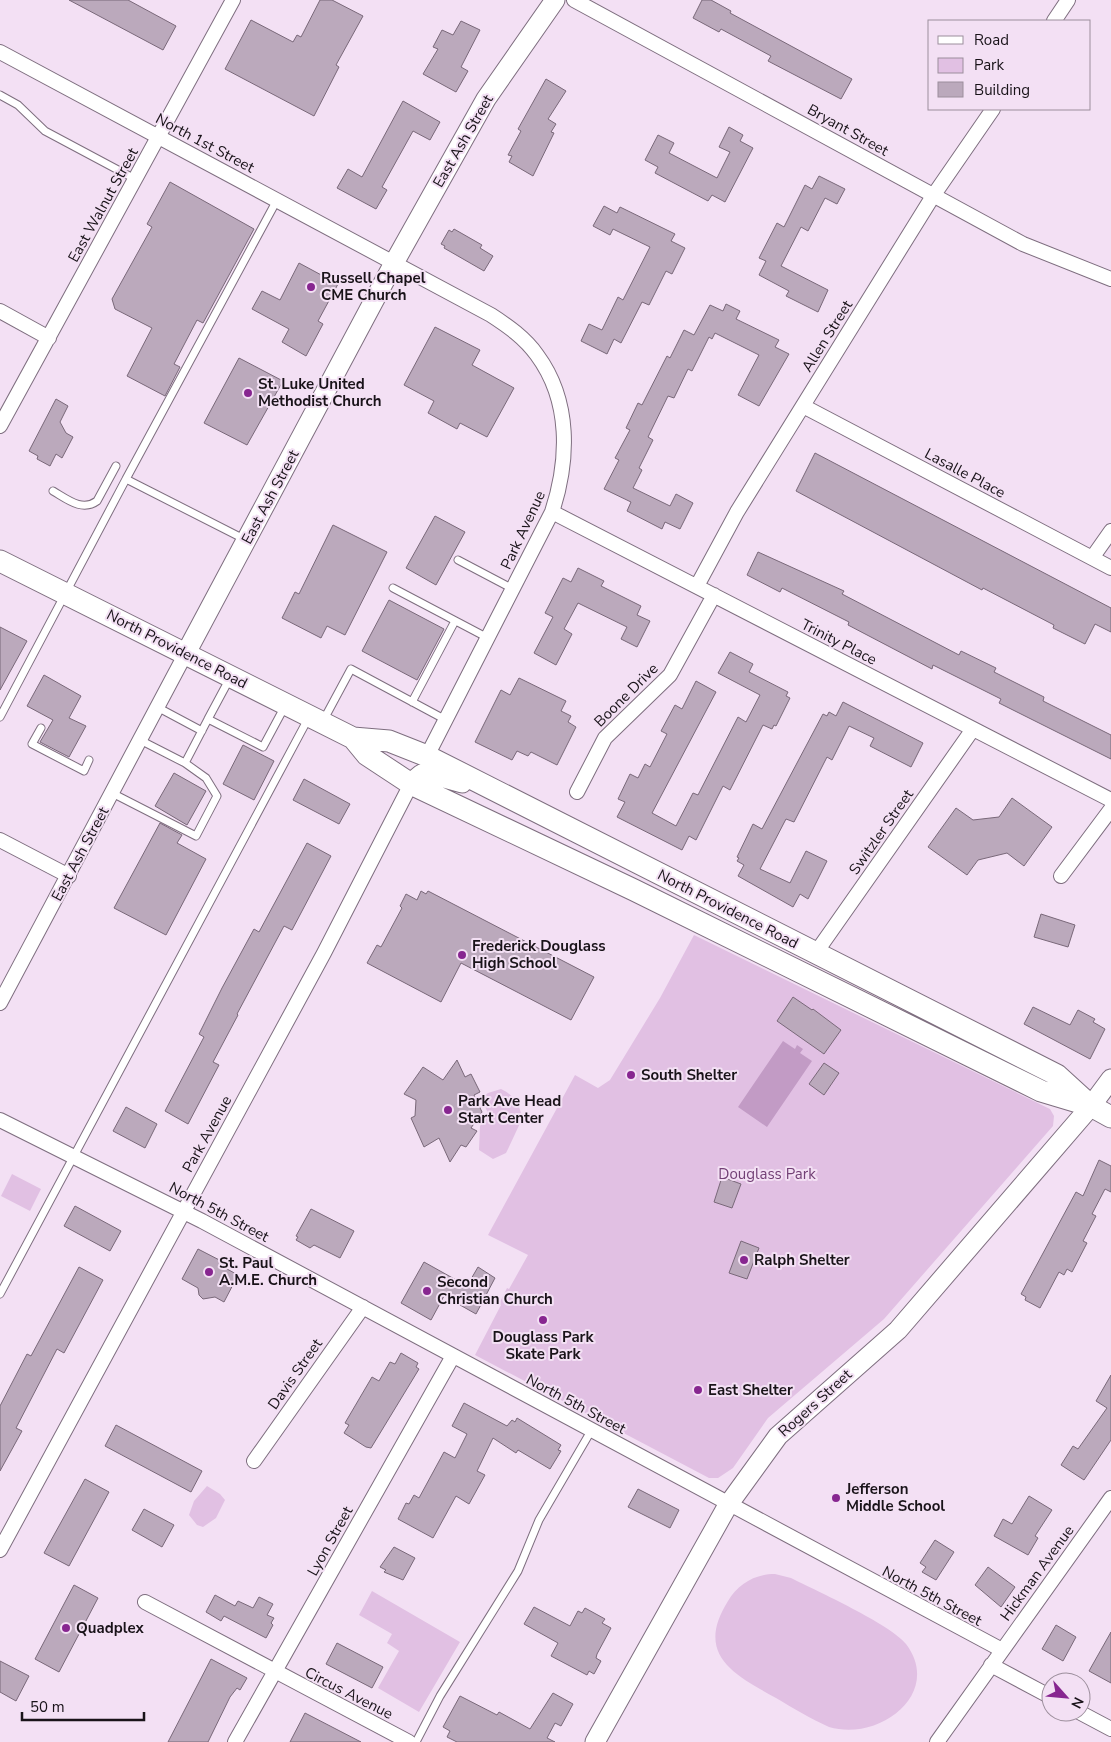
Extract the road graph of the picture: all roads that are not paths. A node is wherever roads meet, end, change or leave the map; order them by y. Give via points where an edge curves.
1 (233, 0) edge
2 (554, 0) edge
3 (574, 0) edge
4 (1068, 0) edge
5 (1055, 20) edge
6 (0, 52) edge
7 (0, 95) edge
8 (992, 110) edge
9 (159, 136) junction
10 (136, 179) junction
11 (933, 196) junction
12 (277, 200) junction
13 (394, 263) junction
14 (1111, 279) edge
15 (0, 311) edge
16 (49, 338) junction
17 (803, 406) junction
18 (0, 426) edge
19 (116, 466) dead end
20 (126, 479) junction
21 (53, 491) dead end
22 (552, 512) junction
23 (1111, 531) edge
24 (246, 540) junction
25 (1092, 558) junction
26 (0, 560) edge
27 (458, 560) dead end
28 (1111, 568) edge
29 (697, 586) junction
30 (393, 588) dead end
31 (513, 589) junction
32 (65, 593) junction
33 (714, 595) junction
34 (455, 621) junction
35 (488, 638) junction
36 (186, 653) junction
37 (231, 676) junction
38 (412, 702) junction
39 (286, 704) junction
40 (157, 707) junction
41 (0, 717) edge
42 (208, 719) junction
43 (316, 719) junction
44 (446, 720) junction
45 (41, 728) dead end
46 (974, 729) junction
47 (202, 731) junction
48 (353, 738) junction
49 (140, 740) junction
50 (367, 755) junction
51 (427, 756) junction
52 (89, 760) dead end
53 (185, 763) junction
54 (410, 784) junction
55 (577, 792) dead end
56 (112, 793) junction
57 (501, 794) junction
58 (1111, 800) edge
59 (1111, 809) edge
60 (0, 840) edge
61 (69, 876) junction
62 (1061, 876) dead end
63 (815, 954) junction
64 (0, 1003) edge
65 (1111, 1079) edge
66 (1091, 1106) junction
67 (1111, 1116) edge
68 (0, 1120) edge
69 (75, 1156) junction
70 (183, 1212) junction
71 (0, 1294) edge
72 (363, 1307) junction
73 (453, 1356) junction
74 (591, 1431) junction
75 (254, 1461) dead end
76 (1111, 1498) edge
77 (728, 1505) junction
78 (0, 1550) edge
79 (145, 1602) dead end
80 (1002, 1650) junction
81 (992, 1665) junction
82 (275, 1672) junction
83 (1041, 1692) edge
84 (1091, 1718) edge
85 (1111, 1729) edge
86 (235, 1742) edge
87 (409, 1742) edge
88 (416, 1742) edge
89 (595, 1742) edge
90 (937, 1742) edge

1 - 9 street, East Walnut Street
2 - 13 street, East Ash Street via 486,99
3 - 11 street, Bryant Street
4 - 5 street
6 - 9 street, North 1st Street
7 - 10 lane via 18,105 45,131
8 - 11 street, Allen Street
9 - 10 street, East Walnut Street
9 - 12 street, North 1st Street
10 - 16 street, East Walnut Street
11 - 14 street, Bryant Street via 1023,244
11 - 17 street, Allen Street
12 - 13 street, North 1st Street
12 - 20 lane
13 - 22 street, Park Avenue via 491,314 515,331 537,354 552,379 565,424 564,459
13 - 24 street, East Ash Street
15 - 16 street
16 - 18 street, East Walnut Street
17 - 25 street, Lasalle Place
17 - 29 street, Allen Street via 737,512
19 - 21 lane via 92,505 82,507
20 - 24 lane
20 - 32 lane
22 - 29 street, Trinity Place
22 - 31 street, Park Avenue
23 - 25 street
24 - 36 street, East Ash Street
25 - 28 street, Lasalle Place
26 - 32 main road, North Providence Road
27 - 31 lane
29 - 33 street, Trinity Place
30 - 34 lane
31 - 35 street, Park Avenue
32 - 36 main road, North Providence Road
32 - 41 lane
33 - 46 street, Trinity Place
33 - 55 street, Boone Drive via 670,675 605,738
34 - 35 lane
34 - 38 lane
35 - 44 street, Park Avenue
36 - 37 main road, North Providence Road
36 - 40 street, East Ash Street
37 - 39 main road, North Providence Road
37 - 42 lane
38 - 43 lane via 350,669
38 - 44 lane
39 - 42 lane via 263,747
39 - 43 main road, North Providence Road
40 - 47 lane
40 - 49 street, East Ash Street
42 - 47 lane
43 - 48 main road, North Providence Road
43 - 69 lane
44 - 51 street, Park Avenue
45 - 52 lane via 32,744 84,772
46 - 58 street, Trinity Place
46 - 63 street, Switzler Street
47 - 53 lane
48 - 50 main road, North Providence Road
48 - 51 main road, North Providence Road via 389,741
49 - 53 lane
49 - 56 street, East Ash Street
50 - 51 main road via 395,761
50 - 54 main road, North Providence Road
51 - 57 main road, North Providence Road
53 - 56 lane via 206,778 217,796 196,836
54 - 57 main road via 422,775 444,777
54 - 66 main road, North Providence Road via 634,890 1041,1091
54 - 70 street, Park Avenue via 324,953
56 - 61 street, East Ash Street
57 - 63 main road, North Providence Road
59 - 62 street
60 - 61 street
61 - 64 street, East Ash Street
63 - 66 main road, North Providence Road via 1057,1075
65 - 66 street, Rogers Street
66 - 67 main road, North Providence Road
66 - 77 street, Rogers Street via 898,1330 778,1436
68 - 69 street, North 5th Street
69 - 70 street, North 5th Street
69 - 71 lane
70 - 72 street, North 5th Street
70 - 78 street, Park Avenue
72 - 73 street, North 5th Street
72 - 75 street, Davis Street
73 - 74 street, North 5th Street
73 - 82 street, Lyon Street
74 - 77 street, North 5th Street
74 - 88 lane via 539,1520 518,1571 440,1696
76 - 80 street, Hickman Avenue
77 - 80 street, North 5th Street
77 - 89 street, Rogers Street
79 - 82 street, Circus Avenue
80 - 81 street, Hickman Avenue
81 - 83 street
81 - 90 street, Hickman Avenue
82 - 86 street, Lyon Street
82 - 87 street, Circus Avenue
84 - 85 street

